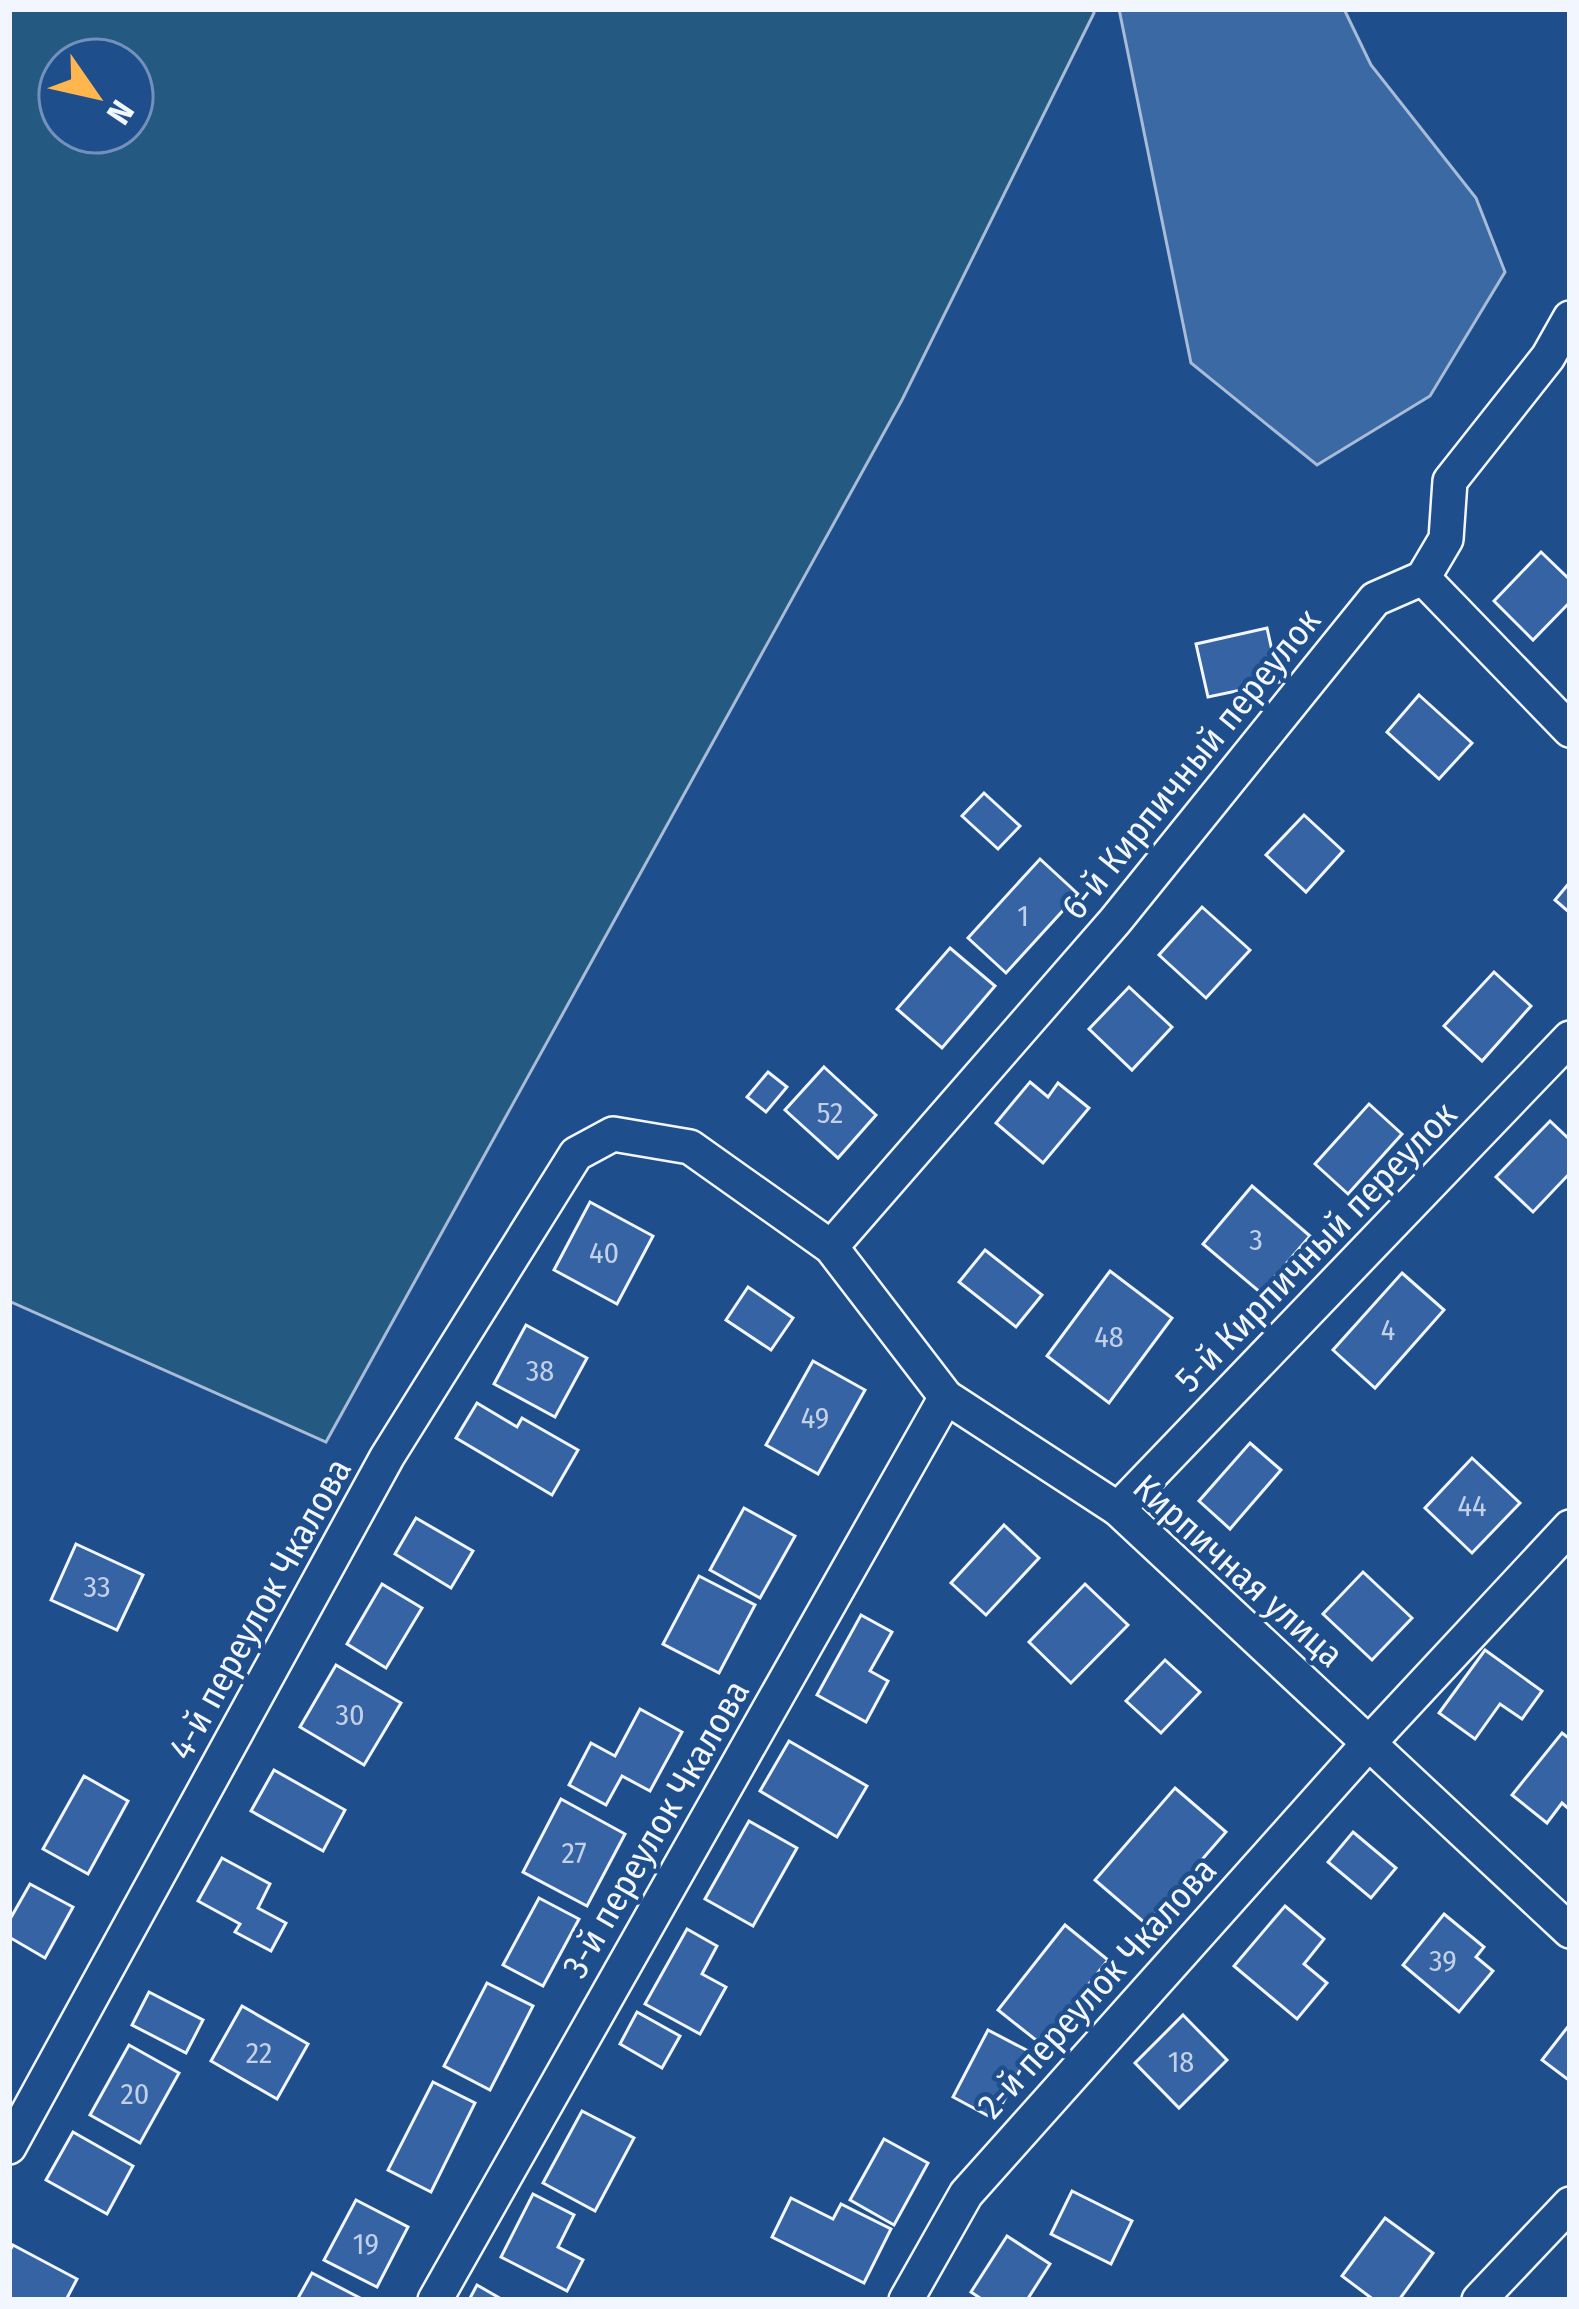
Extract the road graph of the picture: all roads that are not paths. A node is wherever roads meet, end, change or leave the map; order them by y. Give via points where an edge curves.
1 (1570, 318) edge
2 (1423, 578) junction
3 (1570, 730) edge
4 (1570, 1038) edge
5 (613, 1134) joint
6 (831, 1247) junction
7 (946, 1397) junction
8 (1118, 1510) junction
9 (1570, 1527) edge
10 (1368, 1744) junction
11 (1570, 1931) edge
12 (9, 2147) edge
13 (1570, 2204) edge
14 (435, 2300) edge
15 (906, 2300) edge
16 (1479, 2300) edge

1 - 2 street via 1450,481 1446,539
2 - 3 street
2 - 6 street, 6-й Кирпичный переулок via 1375,599 1115,921
4 - 8 street, 5-й Кирпичный переулок
5 - 6 street, Кирпичная улица via 690,1147
5 - 12 street, 4-й переулок Чкалова via 576,1154 387,1457
6 - 7 street, Кирпичная улица
7 - 8 street, Кирпичная улица
7 - 14 street, 3-й переулок Чкалова
8 - 10 street, Кирпичная улица
9 - 10 street, 2-й переулок Чкалова
10 - 11 street, Кирпичная улица
10 - 15 street, 2-й переулок Чкалова via 966,2194
13 - 16 street

